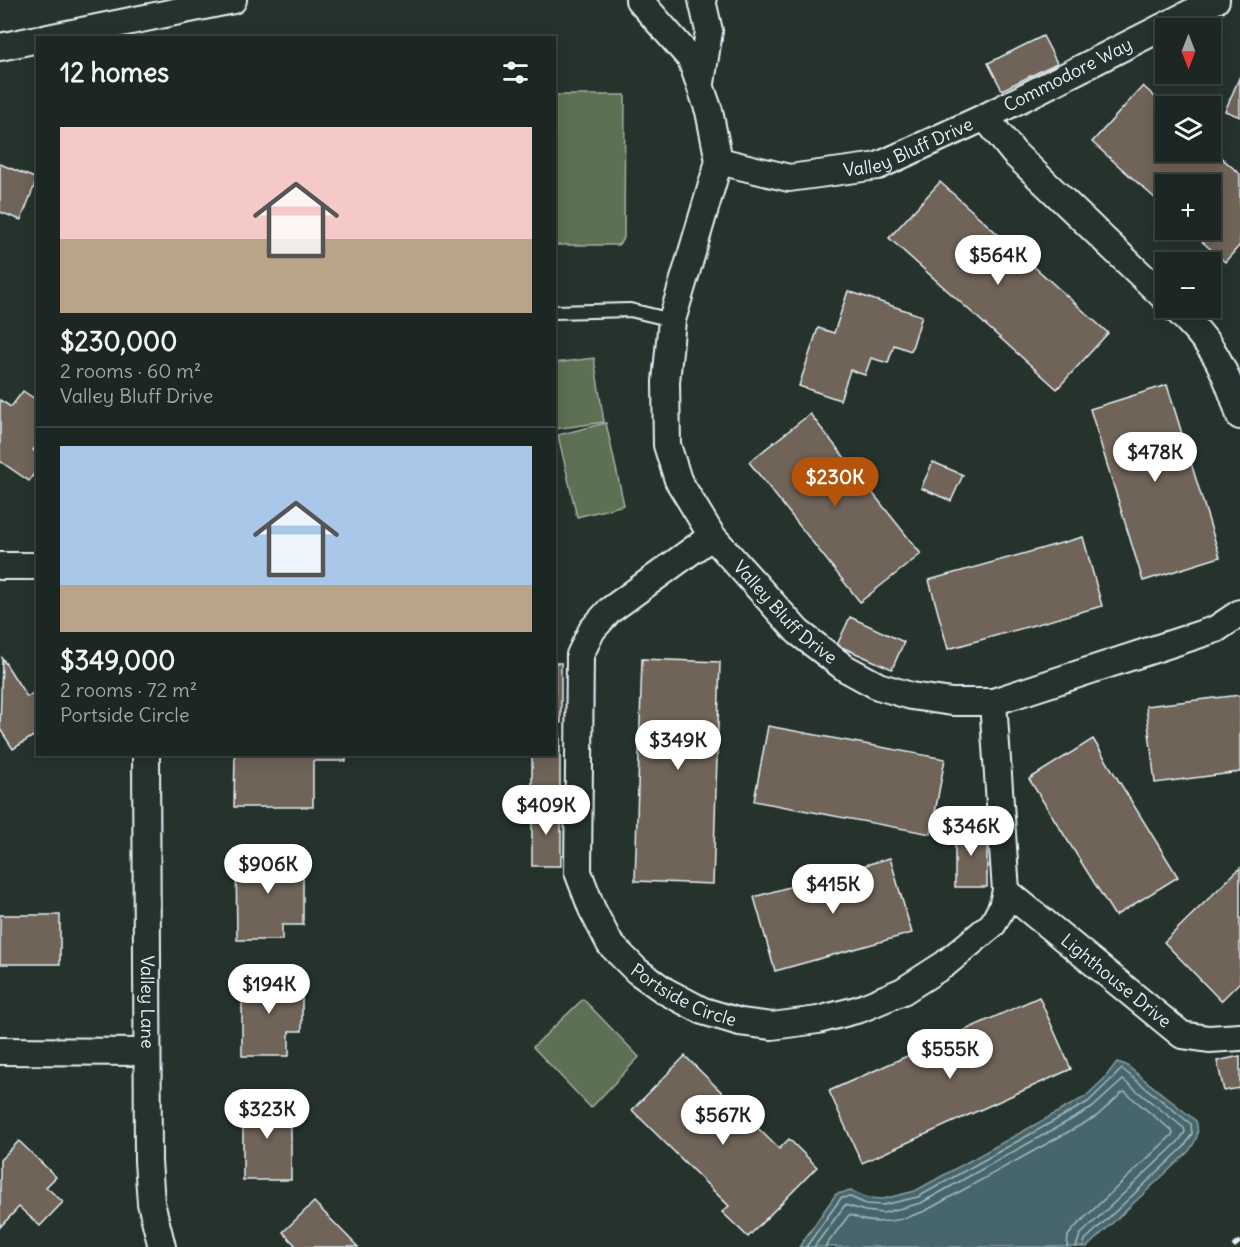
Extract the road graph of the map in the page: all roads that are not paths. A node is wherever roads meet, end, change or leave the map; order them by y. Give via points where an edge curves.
1 (233, 0) edge
2 (639, 0) edge
3 (702, 0) edge
4 (1216, 0) edge
5 (92, 33) edge
6 (66, 36) edge
7 (36, 39) edge
8 (0, 47) edge
9 (701, 83) junction
10 (985, 117) junction
11 (719, 161) junction
12 (1155, 288) edge
13 (556, 312) edge
14 (1186, 318) edge
15 (672, 320) junction
16 (1240, 416) edge
17 (712, 536) junction
18 (0, 566) edge
19 (36, 566) edge
20 (1240, 613) edge
21 (993, 702) junction
22 (146, 756) edge
23 (1006, 891) junction
24 (1240, 1037) edge
25 (0, 1051) edge
26 (147, 1052) junction
27 (162, 1247) edge

1 - 5 street
2 - 9 street, Valley Bluff Drive via 691,59
3 - 9 street, Valley Bluff Drive via 708,31
4 - 10 street, Commodore Way
5 - 6 street
7 - 8 street
9 - 11 street, Valley Bluff Drive
10 - 11 street, Valley Bluff Drive via 878,166 789,178
10 - 12 street, Valley Bluff Drive via 1014,153
11 - 15 street, Valley Bluff Drive
13 - 15 lane via 630,310
14 - 16 street via 1211,347 1228,377
15 - 17 street, Valley Bluff Drive via 666,382 667,445 678,480
17 - 21 street, Valley Bluff Drive via 798,632 845,668 878,686 911,696
17 - 23 street, Portside Circle via 609,611 592,630 580,655 578,872 610,944 637,971 703,1011 771,1026 818,1020 860,1009 903,991 945,964 993,924
18 - 19 street
20 - 21 street, Valley Bluff Drive via 1216,629
21 - 23 street, Portside Circle
22 - 26 street, Valley Lane
23 - 24 street, Lighthouse Drive via 1182,1035 1209,1039
25 - 26 street
26 - 27 street, Valley Lane via 148,1161

